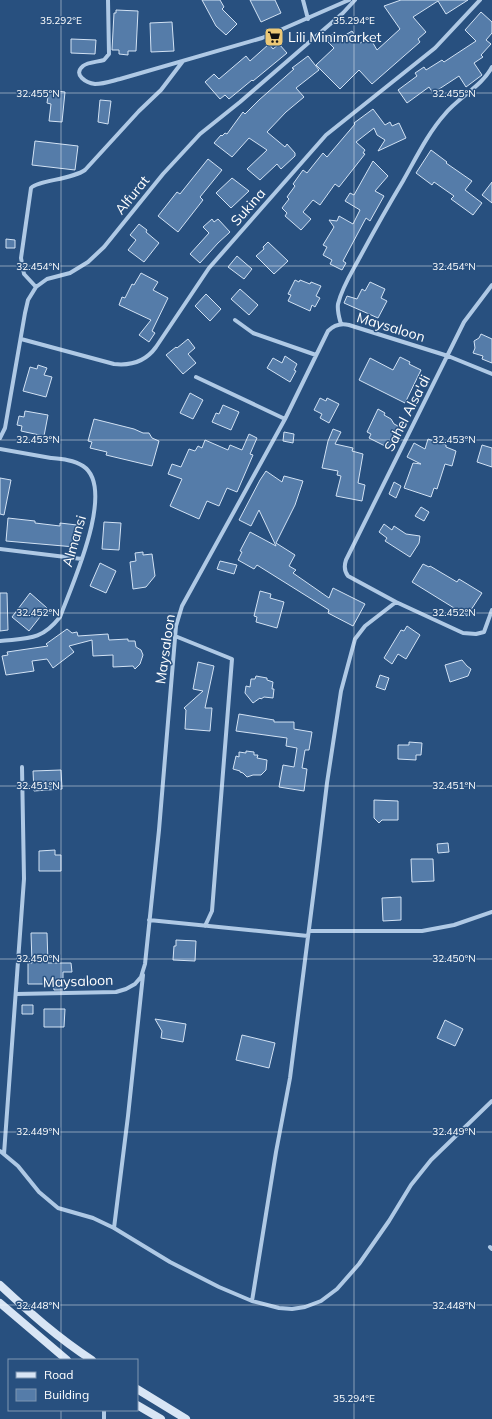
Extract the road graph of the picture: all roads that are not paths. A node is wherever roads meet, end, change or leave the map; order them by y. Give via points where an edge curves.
1 (108, 0) edge
2 (303, 0) edge
3 (349, 0) edge
4 (355, 0) edge
5 (480, 0) edge
6 (308, 18) junction
7 (183, 61) junction
8 (492, 67) edge
9 (492, 285) edge
10 (36, 287) junction
11 (235, 320) dead end
12 (341, 324) junction
13 (21, 339) junction
14 (316, 355) junction
15 (448, 356) junction
16 (492, 374) edge
17 (196, 377) dead end
18 (285, 419) junction
19 (0, 438) edge
20 (0, 449) edge
21 (0, 549) edge
22 (82, 560) junction
23 (396, 602) junction
24 (492, 610) edge
25 (175, 636) junction
26 (0, 641) edge
27 (22, 767) dead end
28 (492, 912) edge
29 (149, 920) junction
30 (205, 926) junction
31 (309, 931) junction
32 (308, 936) junction
33 (143, 972) junction
34 (16, 994) junction
35 (492, 1101) edge
36 (0, 1151) edge
37 (4, 1154) junction
38 (114, 1228) junction
39 (0, 1285) edge
40 (252, 1301) junction
41 (0, 1302) edge
42 (66, 1359) edge
43 (90, 1359) edge
44 (138, 1390) edge
45 (138, 1407) edge
46 (161, 1419) edge
47 (186, 1419) edge

1 - 7 street via 109,54 104,60 82,67 80,73 83,80 89,83 102,83
2 - 6 street
3 - 6 street
4 - 10 street, Alfurat via 200,134 163,174 104,247 88,262 70,273 46,278
5 - 13 street, Sukina via 436,48 326,135 209,268 148,356 128,364 114,364
6 - 7 street via 262,38
7 - 10 street via 161,90 138,111 85,170 74,176 39,183 32,187 21,258 24,274
8 - 12 street via 444,114 377,224 341,293 338,313
9 - 15 street, Sahel Alsa'di via 464,322
10 - 13 street via 25,313
11 - 14 street via 253,333
12 - 14 street, Maysaloon via 328,331
12 - 15 street, Maysaloon
13 - 19 street via 5,428
14 - 18 street, Maysaloon
15 - 16 street, Maysaloon
15 - 23 street, Sahel Alsa'di via 348,554 344,568 348,576
17 - 18 street
18 - 25 street, Maysaloon via 182,606
20 - 22 street, Almansi via 75,462 89,470 94,478 96,490 93,523
21 - 22 street
22 - 26 street, Almansi via 60,617 53,625 31,638
23 - 24 street via 470,634 484,632
23 - 31 street via 365,626 355,639 341,691
25 - 29 street, Maysaloon
25 - 30 street via 232,659 212,911
27 - 34 street via 24,879
28 - 31 street via 454,925 422,931
29 - 30 street
29 - 33 street, Maysaloon
30 - 32 street
31 - 32 street
32 - 40 street via 290,1078
33 - 34 street, Maysaloon via 135,984 116,992
33 - 38 street
34 - 37 street
35 - 40 street via 431,1160 411,1185 359,1264 337,1289 321,1301 292,1309
36 - 37 street
37 - 38 street via 58,1208 93,1218
38 - 40 street via 170,1262
39 - 43 street via 40,1322
41 - 42 street
44 - 47 street
45 - 46 street

